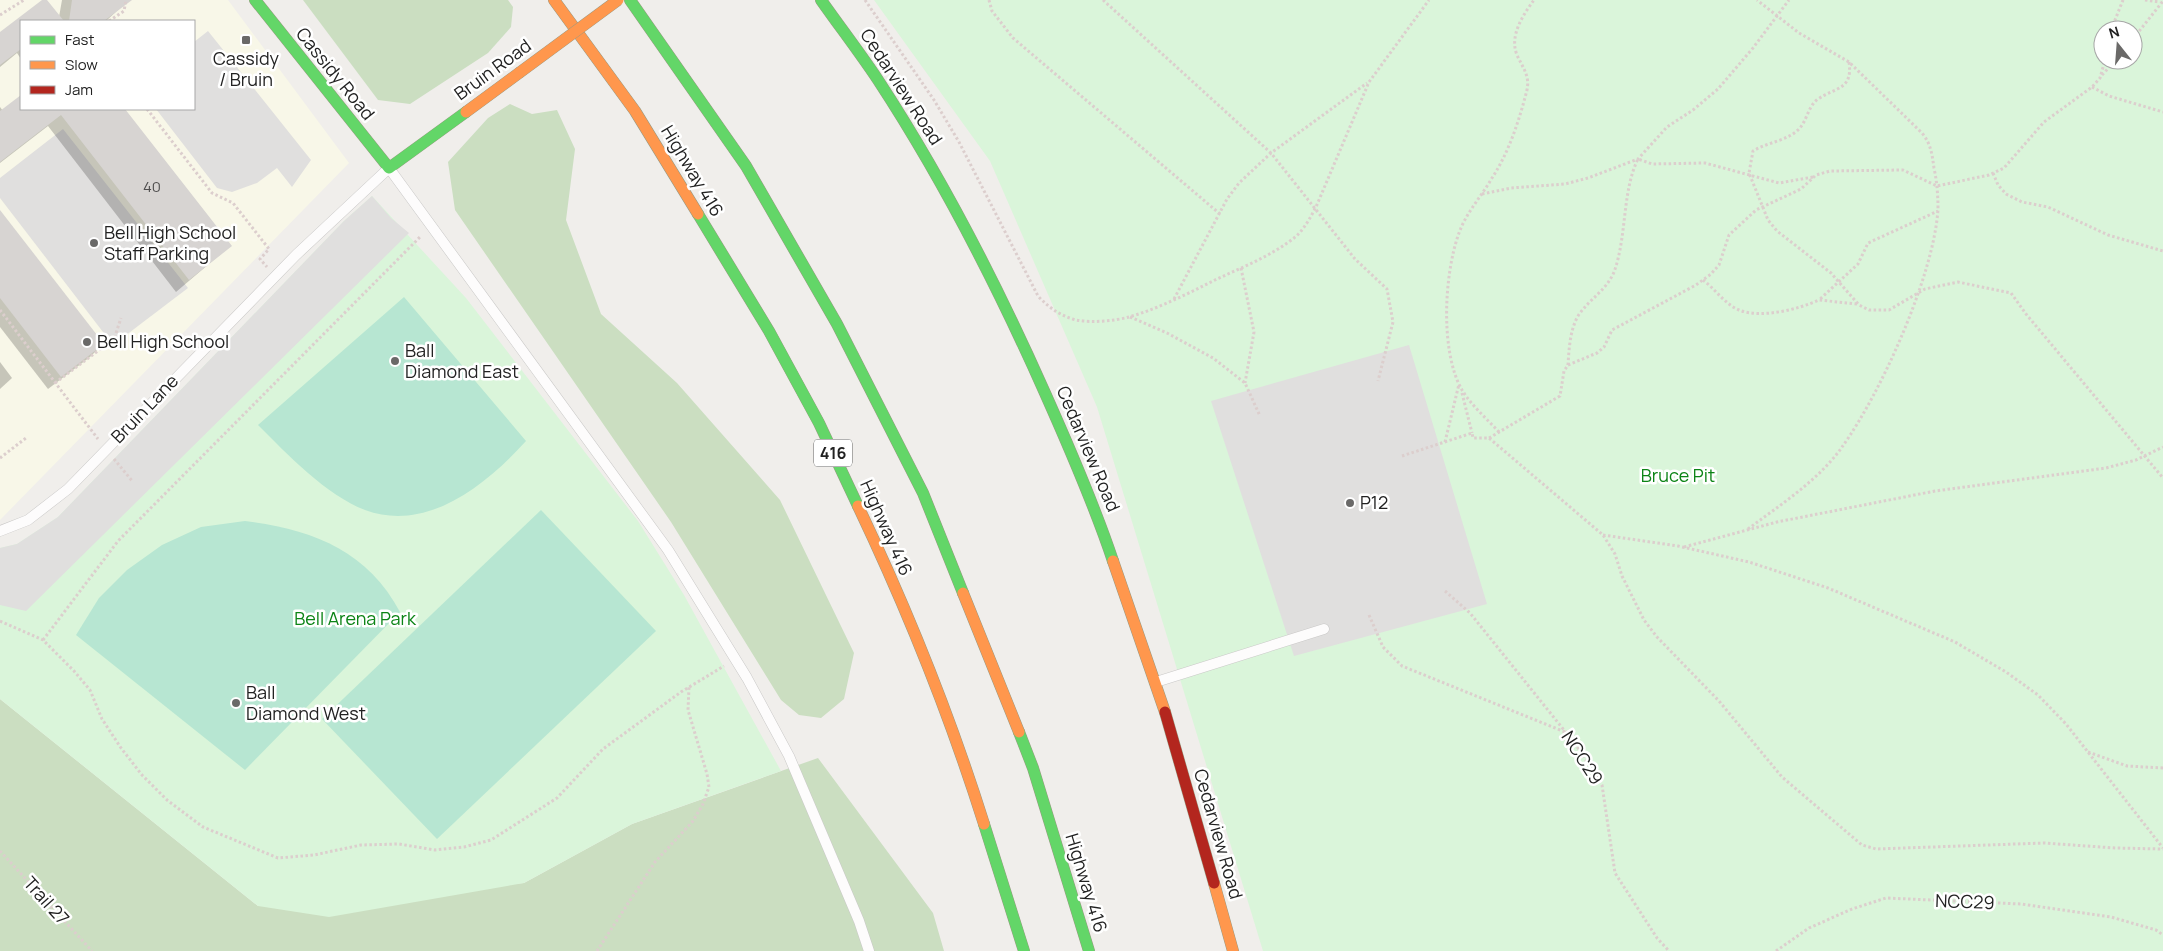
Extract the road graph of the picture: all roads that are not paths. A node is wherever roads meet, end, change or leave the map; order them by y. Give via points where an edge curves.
1 (255, 0) edge
2 (554, 0) edge
3 (618, 0) edge
4 (630, 0) edge
5 (821, 0) edge
6 (389, 168) junction
7 (0, 531) edge
8 (1324, 629) dead end
9 (1156, 682) junction
10 (869, 951) edge
11 (1024, 951) edge
12 (1089, 951) edge
13 (1232, 951) edge

1 - 6 main road, Cassidy Road
2 - 11 main road, Highway 416 / 416 via 635,111 770,331 819,423 868,526 965,763
3 - 6 main road, Bruin Road, bridge
4 - 12 main road, Highway 416 via 746,166 837,324 922,493 1033,768
5 - 9 main road, Cedarview Road via 878,80 929,163 1016,328 1092,499
6 - 7 lane, Bruin Lane via 61,494 28,520
6 - 10 lane via 668,550 789,756
8 - 9 lane
9 - 13 main road, Cedarview Road

